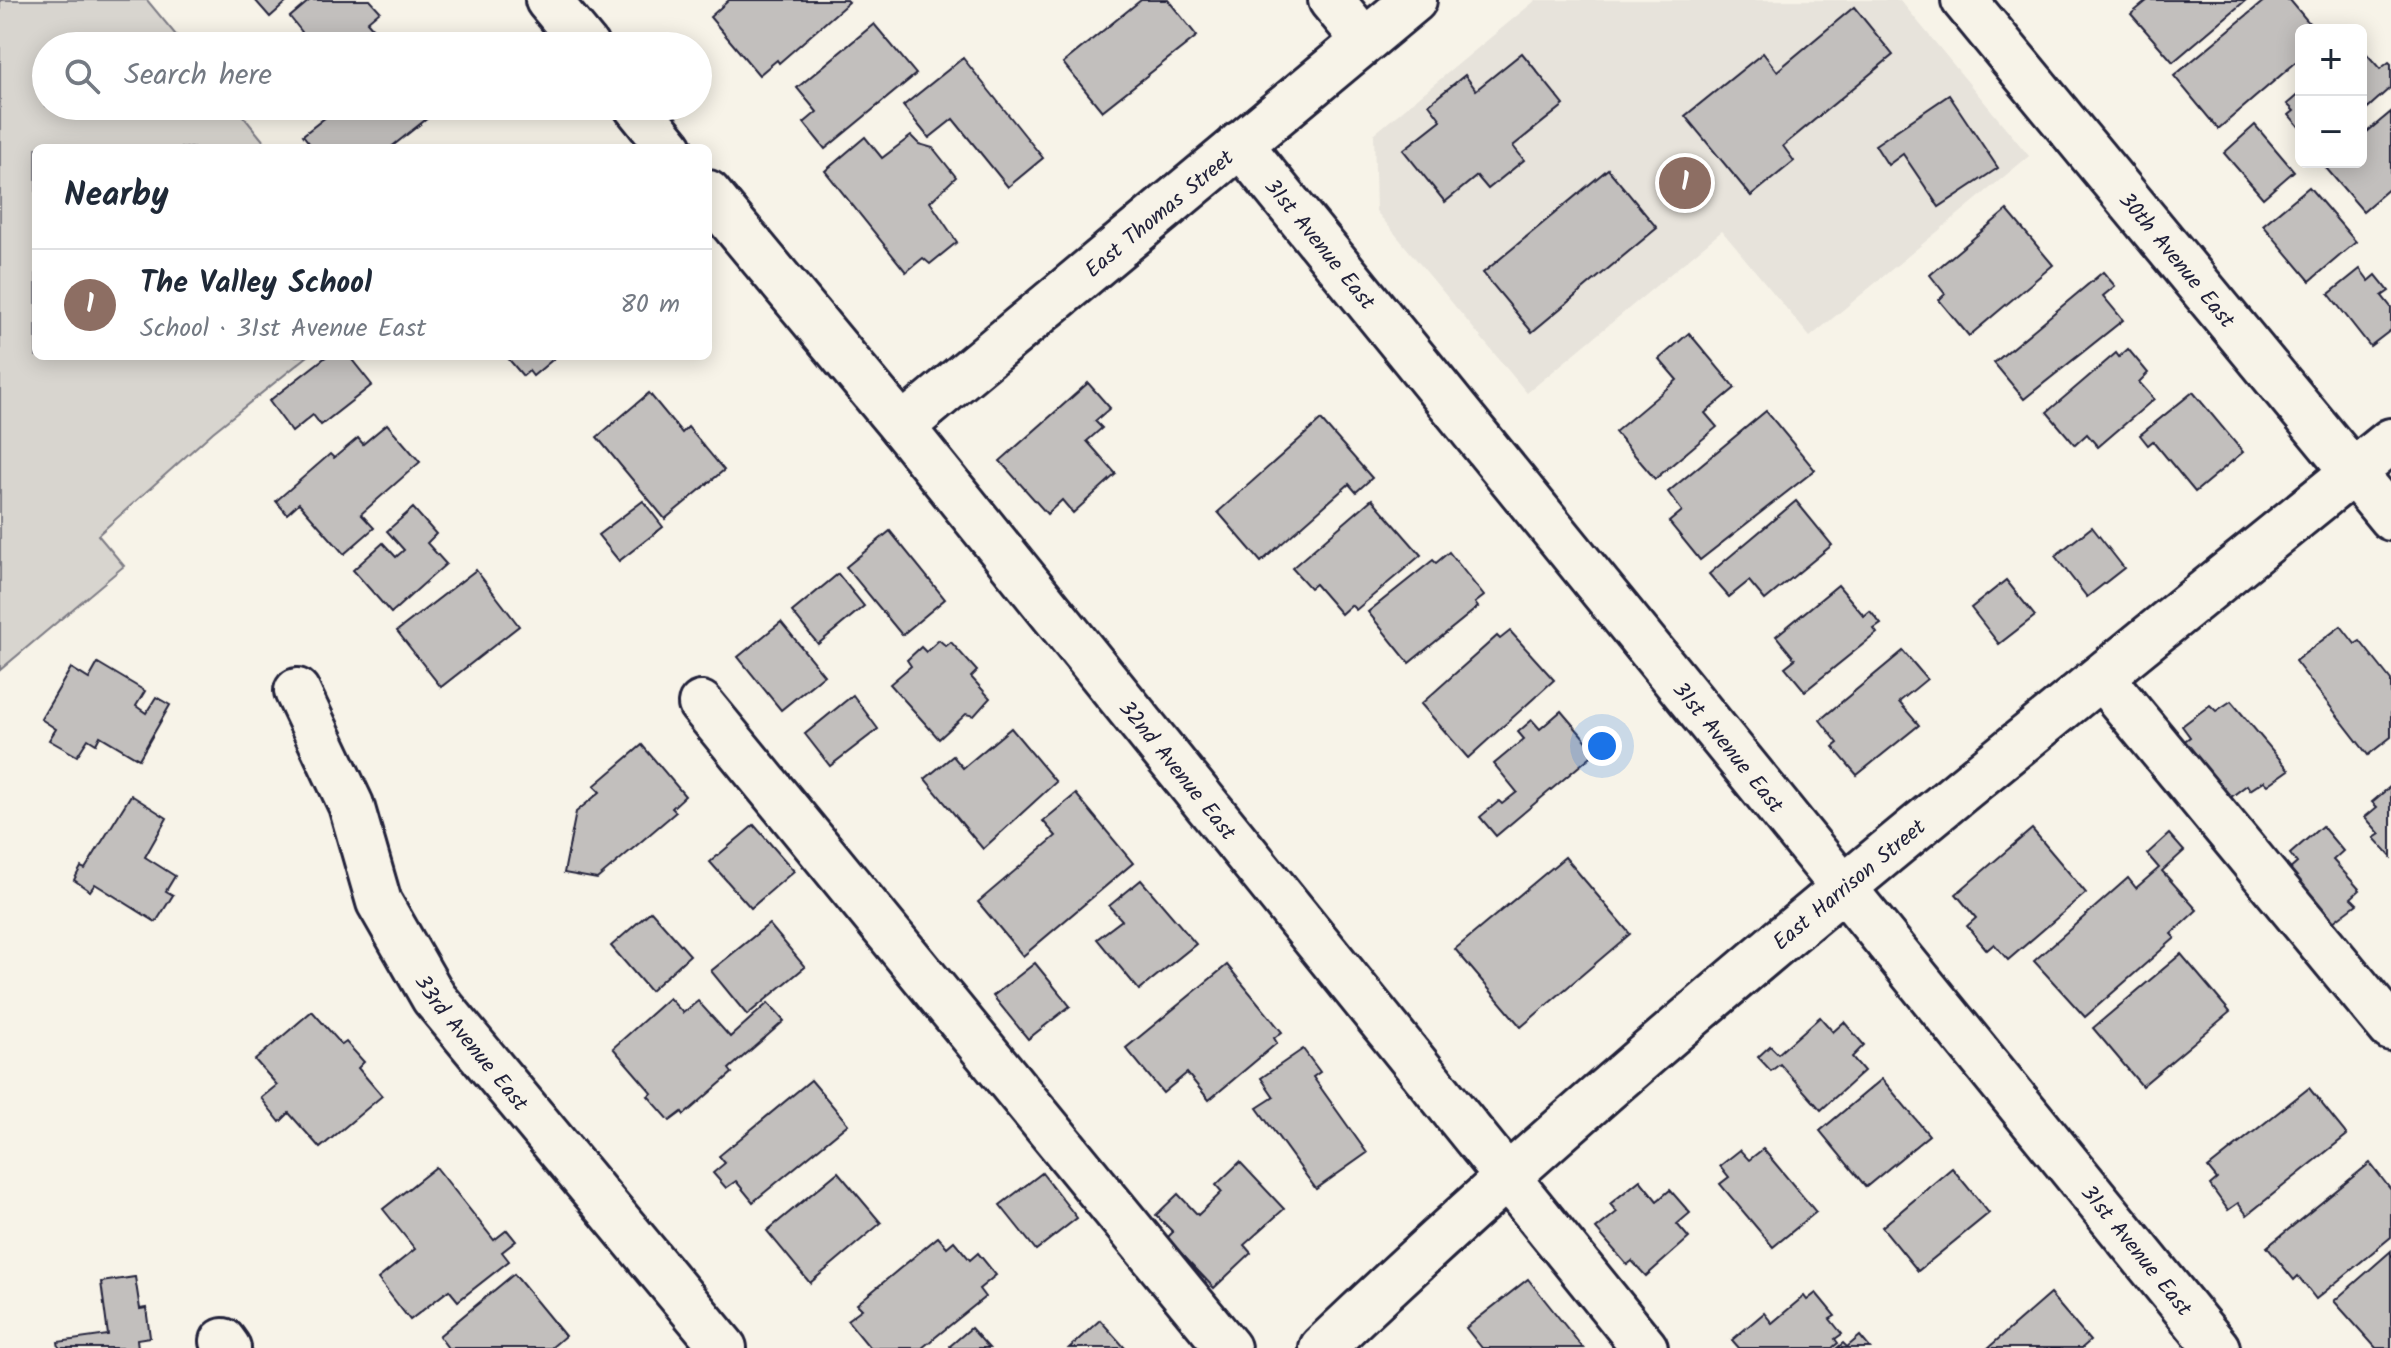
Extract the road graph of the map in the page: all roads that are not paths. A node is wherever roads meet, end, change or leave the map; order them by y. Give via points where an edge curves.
1 (548, 0) edge
2 (1331, 0) edge
3 (1414, 0) edge
4 (1964, 0) edge
5 (574, 32) edge
6 (1364, 40) junction
7 (647, 120) edge
8 (667, 144) edge
9 (1240, 144) junction
10 (712, 198) edge
11 (902, 427) junction
12 (2391, 441) edge
13 (2353, 472) junction
14 (2391, 518) edge
15 (2102, 678) junction
16 (297, 691) dead end
17 (701, 704) dead end
18 (1843, 890) junction
19 (2391, 1028) edge
20 (1507, 1175) junction
21 (724, 1348) edge
22 (1228, 1348) edge
23 (1322, 1348) edge
24 (1645, 1348) edge
25 (2217, 1348) edge

1 - 5 street
2 - 6 street
3 - 6 street, East Thomas Street
4 - 13 street, 30th Avenue East
6 - 9 street, East Thomas Street
7 - 8 street
9 - 11 street, East Thomas Street
9 - 18 street, 31st Avenue East
10 - 11 street, 32nd Avenue East
11 - 20 street, 32nd Avenue East
12 - 13 street, East Harrison Street
13 - 14 street, 30th Avenue East
13 - 15 street, East Harrison Street
15 - 18 street, East Harrison Street
15 - 19 street
16 - 21 street, 33rd Avenue East via 351,805 379,902 434,998
17 - 22 street
18 - 20 street, East Harrison Street
18 - 25 street, 31st Avenue East
20 - 23 street, East Harrison Street
20 - 24 street, 32nd Avenue East

